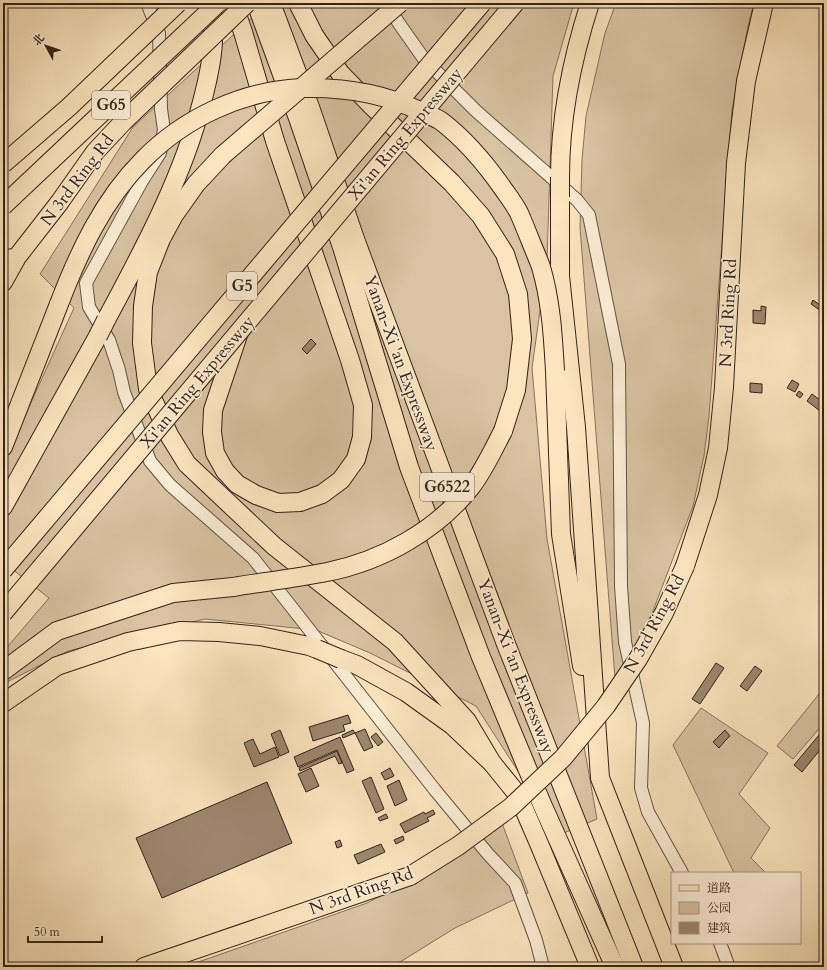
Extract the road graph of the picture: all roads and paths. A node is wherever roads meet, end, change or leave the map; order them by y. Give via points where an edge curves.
1 (147, 3) edge
2 (178, 3) edge
3 (211, 3) edge
4 (218, 3) edge
5 (232, 3) edge
6 (247, 3) edge
7 (256, 3) edge
8 (271, 3) edge
9 (298, 3) edge
10 (388, 3) edge
11 (400, 3) edge
12 (482, 3) edge
13 (515, 3) edge
14 (590, 3) edge
15 (764, 3) edge
16 (3, 164) edge
17 (3, 206) edge
18 (10, 257) edge
19 (3, 282) edge
20 (239, 332) junction
21 (3, 447) edge
22 (3, 507) edge
23 (3, 570) edge
24 (3, 613) edge
25 (3, 672) edge
26 (3, 702) edge
27 (492, 763) junction
28 (600, 778) junction
29 (681, 872) edge
30 (720, 944) edge
31 (144, 967) edge
32 (543, 967) edge
33 (590, 967) edge
34 (615, 967) edge
35 (634, 967) edge
36 (674, 967) edge
37 (729, 967) edge

1 - 32 street via 159,33 164,130 160,153 86,283 89,307 109,340 124,392 150,461 170,485 253,558 435,790 515,883
2 - 16 highway, G65, bridge via 69,106
3 - 22 highway, bridge via 213,42 207,81 195,131 175,182 98,336
4 - 17 highway, G65, bridge
5 - 20 highway via 363,405 362,438 356,459 341,480 322,494 300,502 278,503 256,495 237,484 225,471 215,453 212,432 213,410
6 - 18 highway, N 3rd Ring Rd, bridge via 95,152 59,203
7 - 34 highway, Yanan-Xi 'an Expressway / G6522 via 342,247 409,467 481,657 542,804
8 - 35 highway, Yanan-Xi 'an Expressway / G6522 via 355,240 506,644
9 - 25 highway, bridge via 314,35 340,73 452,183 481,216 505,254 518,294 522,339 516,390 503,431 471,486 455,504 434,524 374,557 328,572 233,587 172,593 58,631
10 - 29 street via 424,59 475,110 577,200 589,215 619,364 624,642 643,724 641,788 648,812
11 - 27 highway, bridge via 223,155 196,184 174,215 148,272 143,306 142,342 148,389 169,435 186,464 274,546 395,642 467,721
12 - 23 highway, Xi'an Ring Expressway / G5, bridge
13 - 20 highway, Xi'an Ring Expressway / G5, bridge
14 - 28 highway, bridge via 568,88 560,156 560,276 576,427
15 - 31 highway, N 3rd Ring Rd, bridge via 746,81 736,163 724,387 718,448 708,495 685,566 664,613 638,659 606,706 563,758 511,807 458,846 410,876
18 - 19 highway, N 3rd Ring Rd
20 - 24 highway, Xi'an Ring Expressway / G5, bridge
21 - 28 highway, bridge via 77,261 103,209 142,160 163,141 186,124 230,102 289,89 325,87 369,93 403,102 439,120 467,143 494,176 518,212 541,266 552,317 561,534
26 - 27 highway, bridge via 57,666 128,642 180,631 260,636 309,646 357,665 406,692 452,725
27 - 33 highway via 518,795
28 - 36 highway
30 - 37 street

